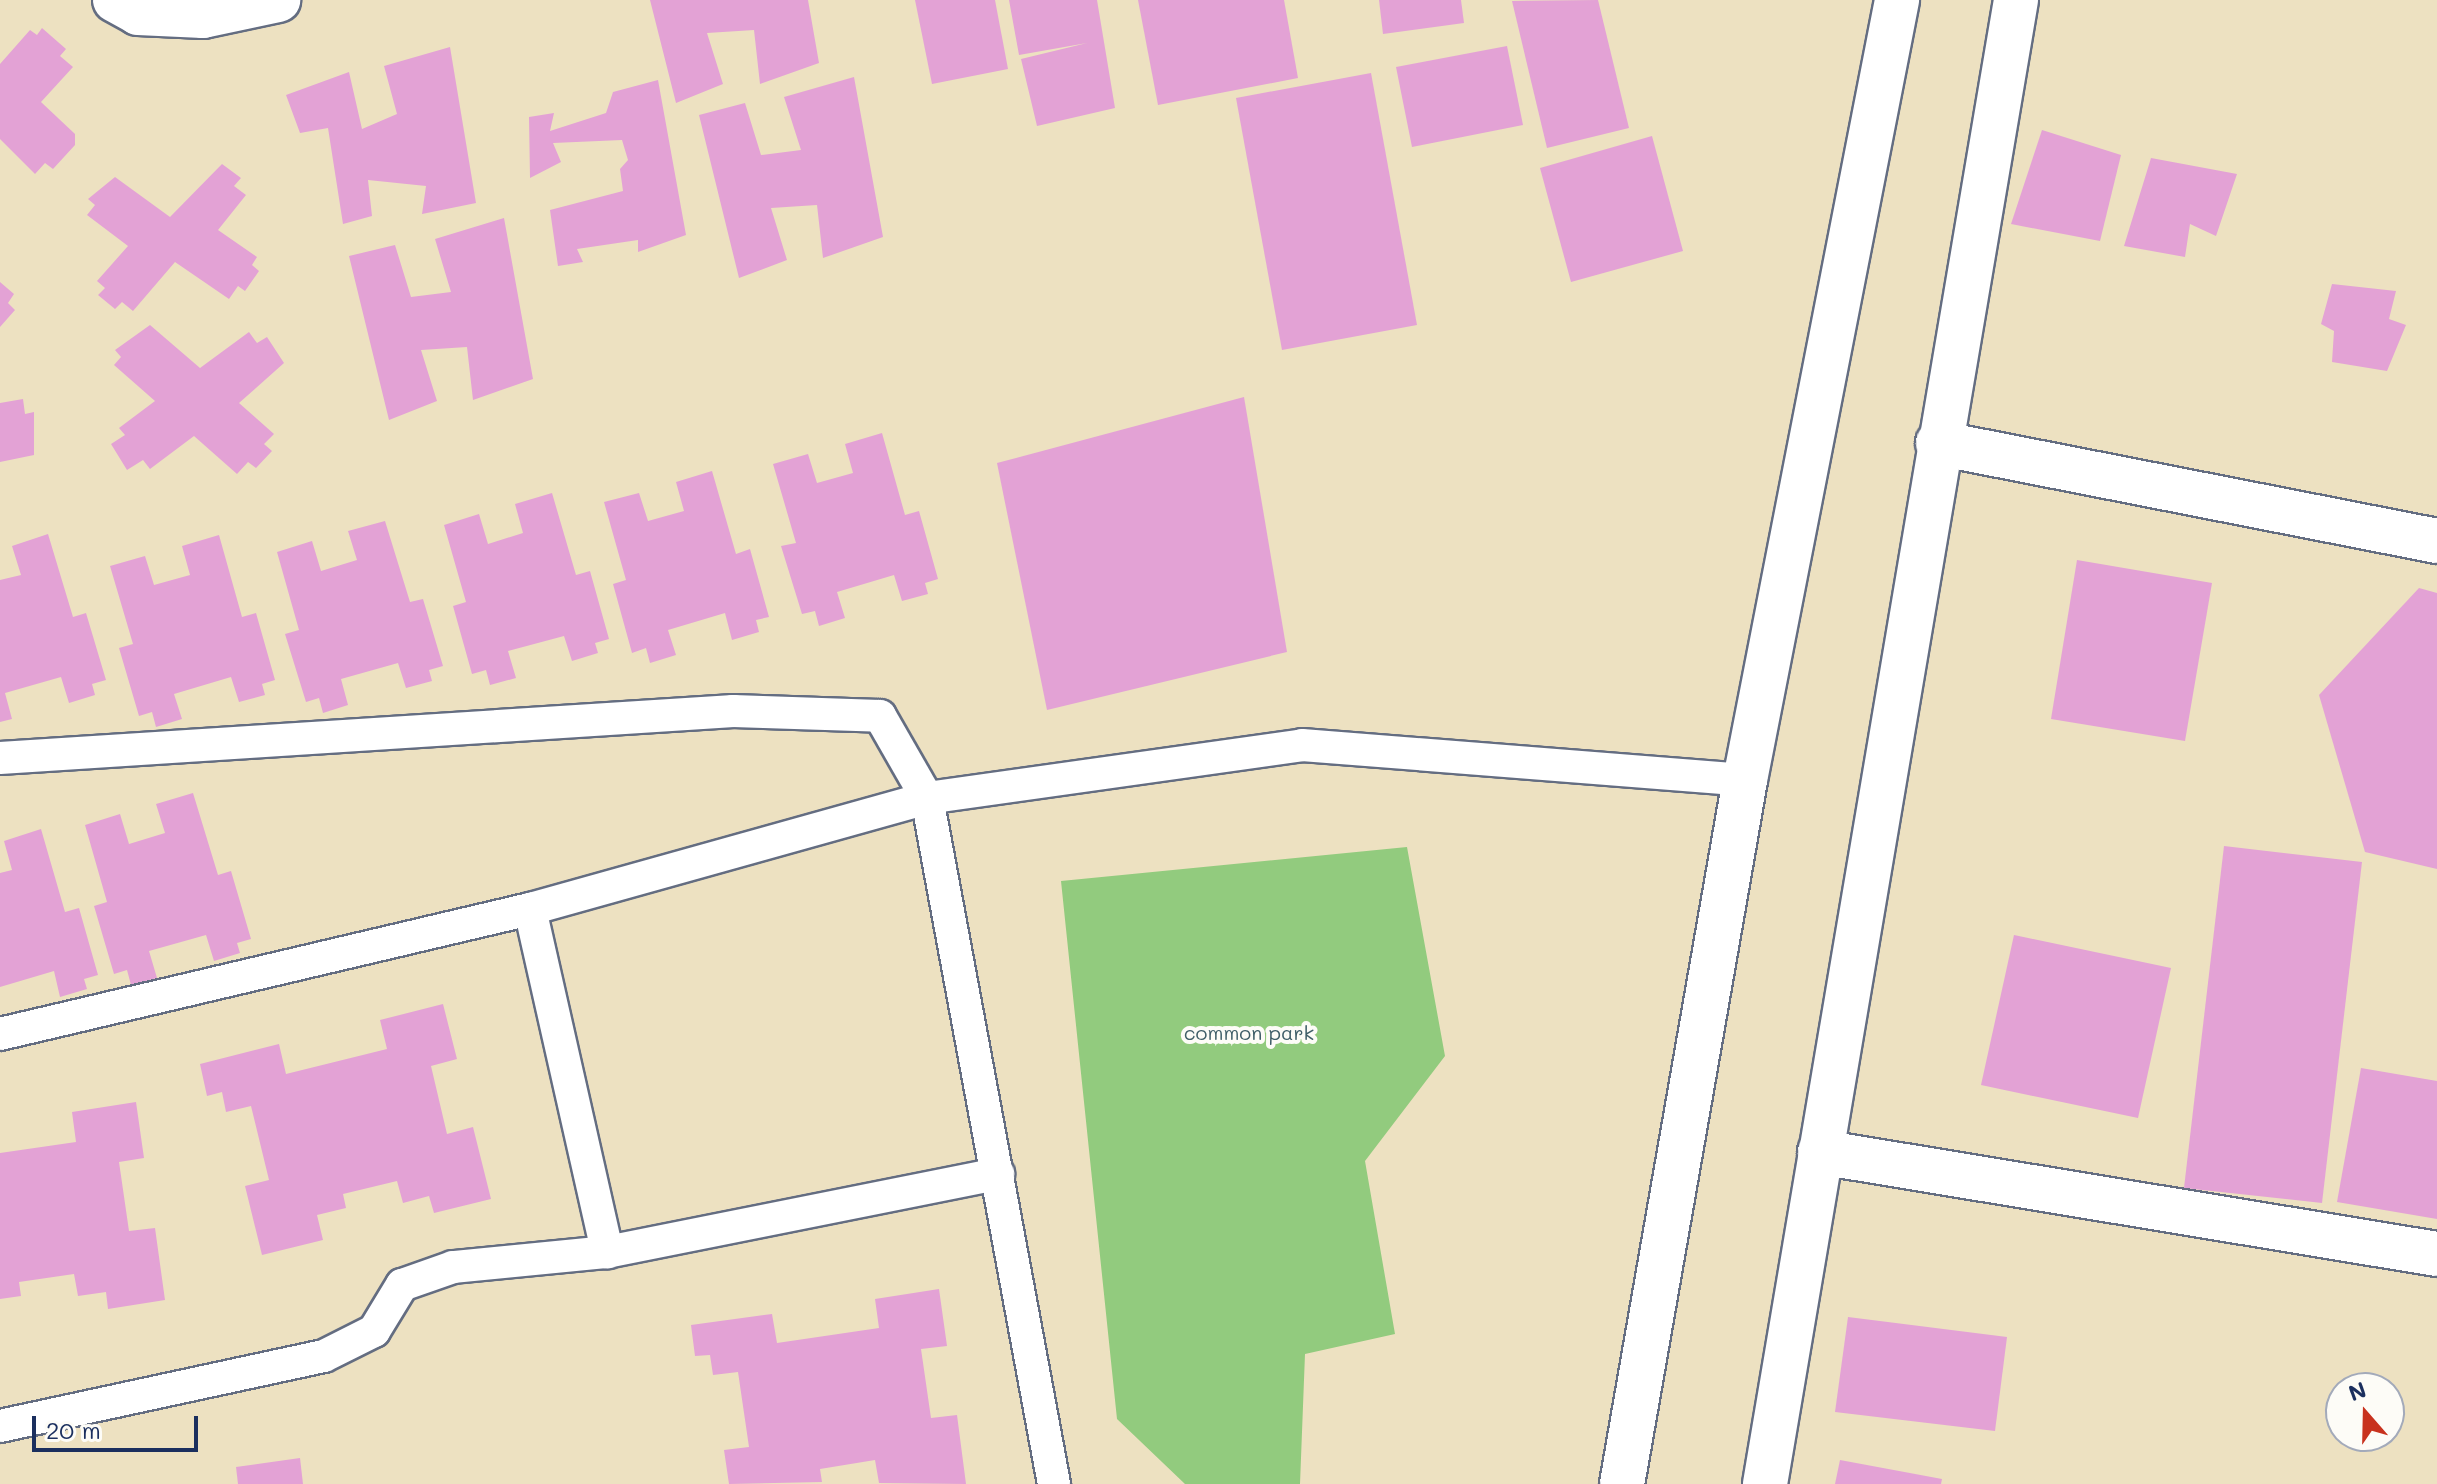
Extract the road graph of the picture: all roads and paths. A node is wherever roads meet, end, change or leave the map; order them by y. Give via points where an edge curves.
1 (115, 0) edge
2 (278, 0) edge
3 (1897, 0) edge
4 (2016, 0) edge
5 (1938, 443) junction
6 (2437, 541) edge
7 (0, 758) edge
8 (1745, 780) junction
9 (927, 798) junction
10 (530, 909) junction
11 (0, 1034) edge
12 (1820, 1152) junction
13 (998, 1174) junction
14 (607, 1252) junction
15 (2437, 1254) edge
16 (0, 1426) edge
17 (1054, 1484) edge
18 (1622, 1484) edge
19 (1765, 1484) edge

1 - 2 main road via 138,13 203,16
3 - 8 main road
4 - 5 main road
5 - 6 main road
5 - 12 main road
7 - 9 lane via 733,711 880,716
8 - 9 lane via 1302,745
8 - 18 main road
9 - 10 lane
9 - 13 lane
10 - 11 lane
10 - 14 lane
12 - 15 main road
12 - 19 main road
13 - 14 lane
13 - 17 lane
14 - 16 lane via 453,1267 402,1285 374,1331 324,1356

